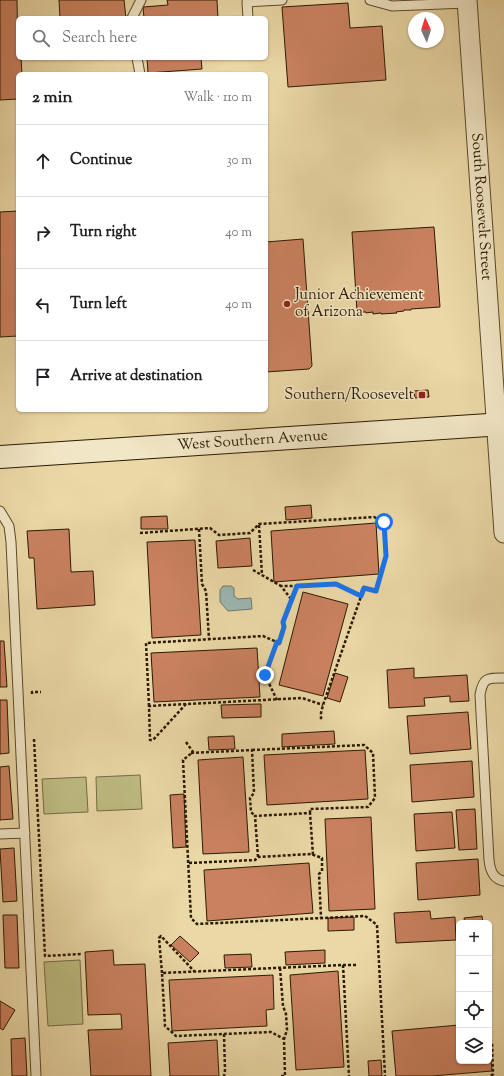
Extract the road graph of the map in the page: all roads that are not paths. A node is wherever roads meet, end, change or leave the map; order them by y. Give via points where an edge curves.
1 (141, 0) edge
2 (282, 0) edge
3 (370, 0) edge
4 (467, 1) edge
5 (133, 16) edge
6 (248, 16) edge
7 (137, 60) edge
8 (140, 72) edge
9 (500, 424) edge
10 (0, 457) edge
11 (0, 511) edge
12 (504, 533) edge
13 (504, 678) edge
14 (24, 833) junction
15 (0, 834) edge
16 (504, 880) edge
17 (36, 1076) edge

1 - 5 lane
2 - 6 lane via 247,2
3 - 4 lane via 392,6
4 - 9 street, South Roosevelt Street
7 - 8 lane
9 - 10 main road, West Southern Avenue
9 - 12 street, South Roosevelt Street
11 - 14 lane via 9,526 11,542
13 - 16 lane via 485,680 481,685 480,695 489,860 491,871 496,878
14 - 15 lane
14 - 17 lane

